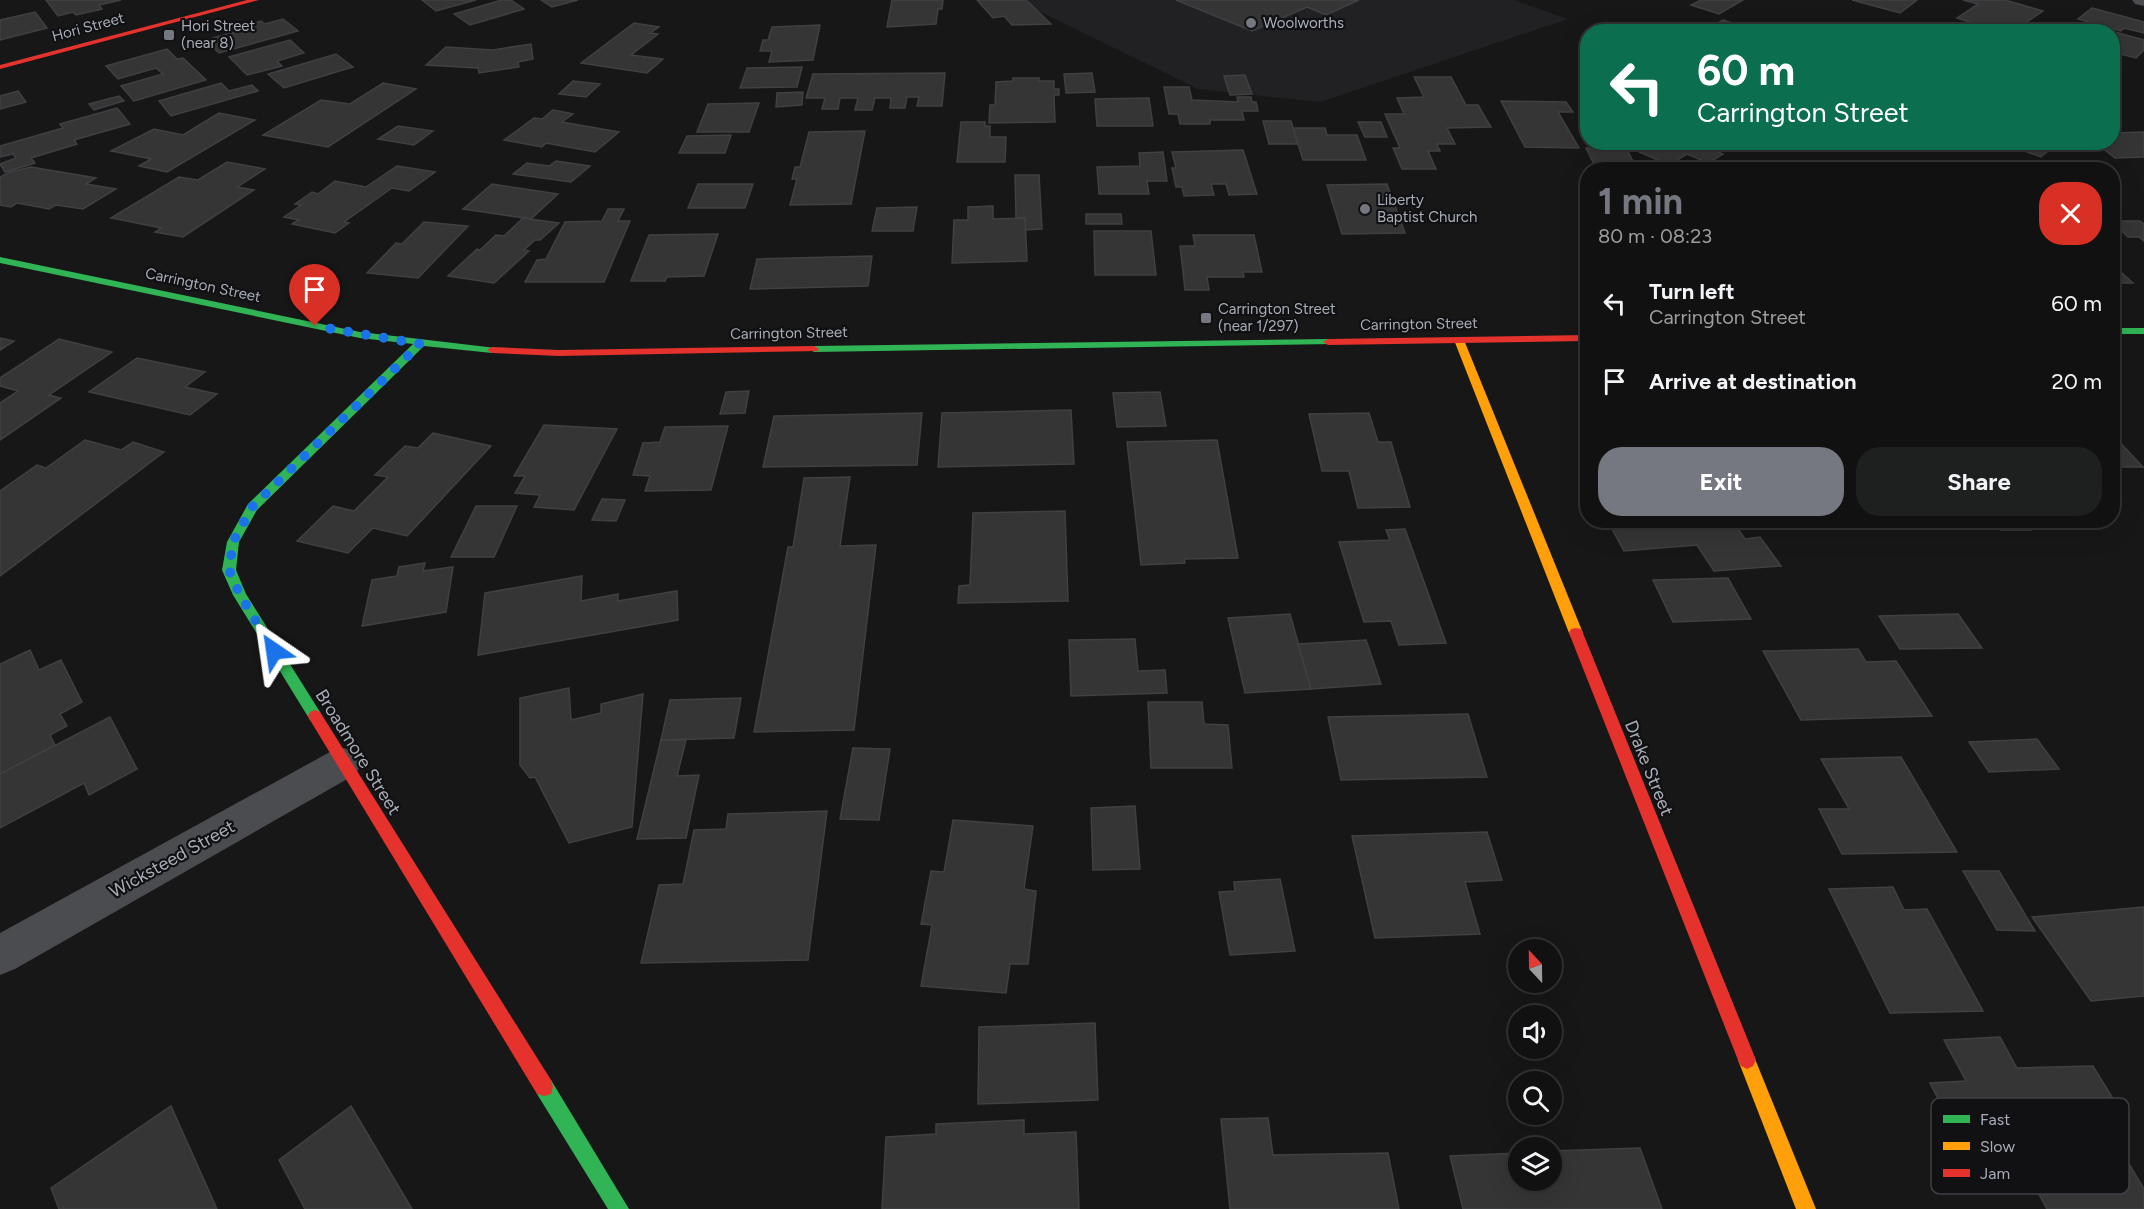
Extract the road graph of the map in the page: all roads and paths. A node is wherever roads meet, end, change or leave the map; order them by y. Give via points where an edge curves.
1 (255, 0) edge
2 (0, 67) edge
3 (0, 260) edge
4 (2120, 331) edge
5 (2144, 331) edge
6 (1580, 338) edge
7 (1459, 340) junction
8 (420, 344) junction
9 (344, 763) junction
10 (0, 955) edge
11 (619, 1209) edge
12 (1806, 1209) edge

1 - 2 main road, Hori Street
3 - 8 main road, Carrington Street
4 - 5 main road
6 - 7 main road, Carrington Street
7 - 8 main road, Carrington Street via 559,353
7 - 12 main road, Drake Street
8 - 9 main road, Broadmore Street via 252,507 233,542 229,570 240,595
9 - 10 street, Wicksteed Street
9 - 11 main road, Broadmore Street

